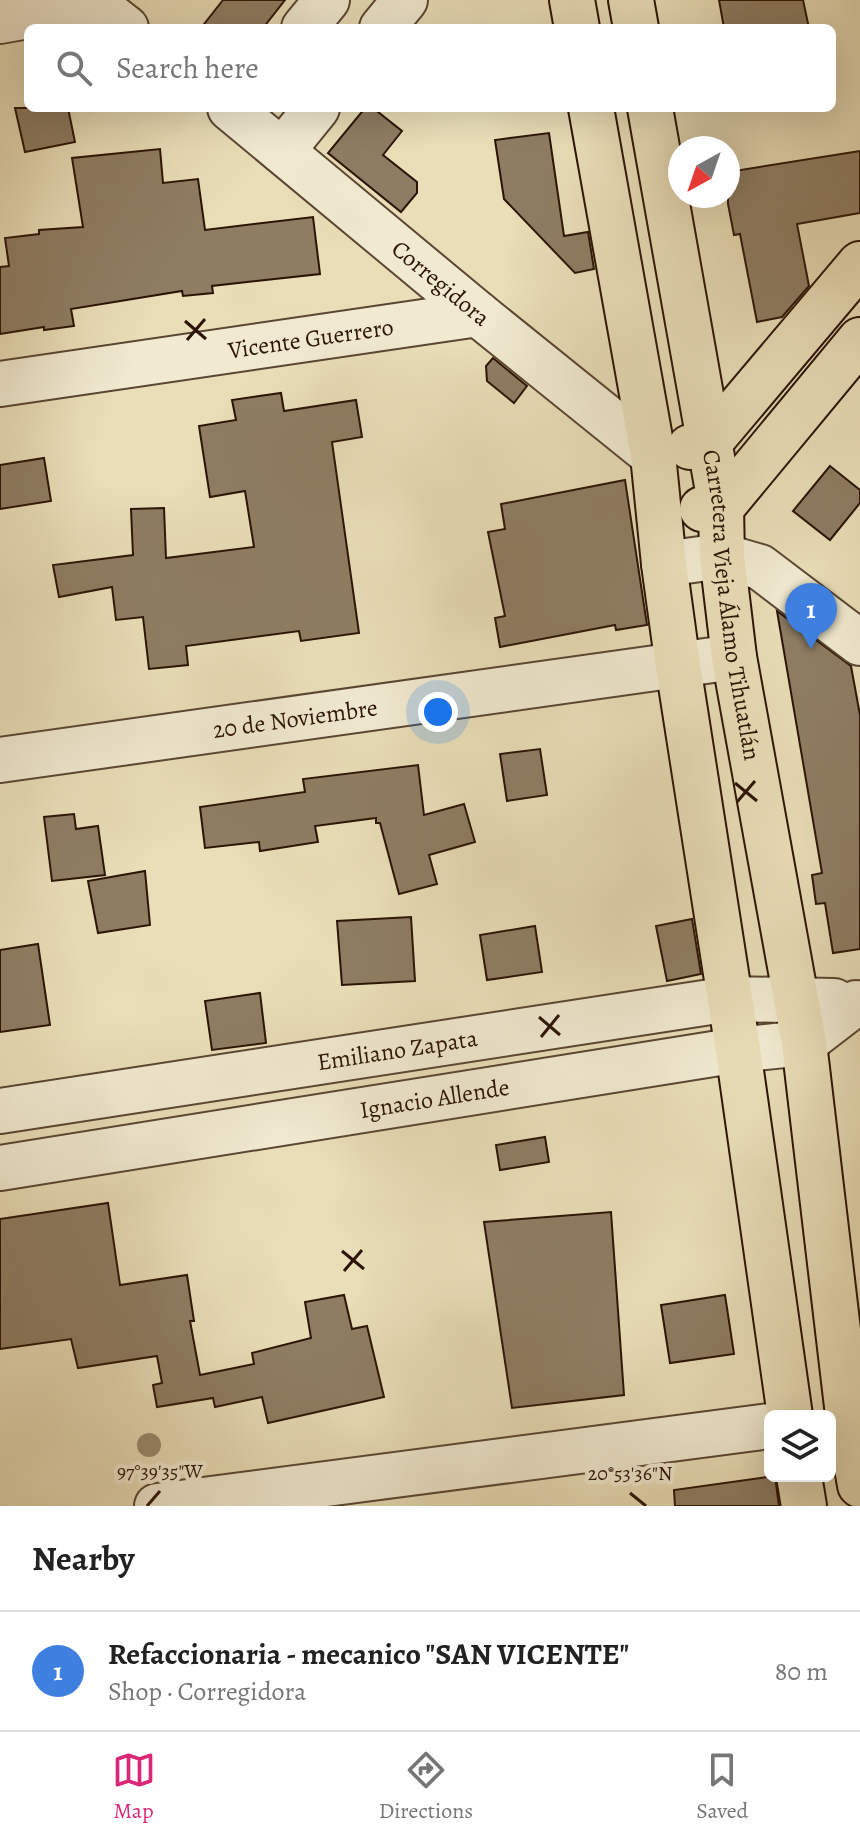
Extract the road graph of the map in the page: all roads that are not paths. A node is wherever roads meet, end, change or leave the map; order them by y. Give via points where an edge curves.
1 (327, 0) edge
2 (405, 0) edge
3 (572, 0) edge
4 (631, 0) edge
5 (104, 11) edge
6 (0, 21) edge
7 (307, 24) edge
8 (385, 24) edge
9 (576, 24) edge
10 (635, 24) edge
11 (237, 112) edge
12 (314, 112) edge
13 (592, 112) edge
14 (651, 112) edge
15 (282, 151) junction
16 (860, 264) edge
17 (478, 314) junction
18 (860, 340) edge
19 (0, 384) edge
20 (709, 443) junction
21 (653, 455) junction
22 (721, 508) junction
23 (659, 511) junction
24 (722, 556) junction
25 (664, 564) junction
26 (860, 643) edge
27 (734, 657) junction
28 (678, 666) junction
29 (0, 760) edge
30 (730, 999) junction
31 (796, 999) junction
32 (858, 1002) edge
33 (804, 1043) junction
34 (738, 1050) junction
35 (310, 1064) junction
36 (0, 1111) edge
37 (319, 1117) junction
38 (0, 1168) edge
39 (789, 1410) edge
40 (846, 1415) edge
41 (764, 1427) edge
42 (800, 1482) edge
43 (860, 1485) edge
44 (157, 1506) edge
45 (804, 1506) edge

1 - 7 street
2 - 8 street
3 - 9 main road
4 - 10 main road
5 - 6 street
11 - 15 street, Corregidora
12 - 15 street
13 - 21 main road
14 - 20 main road, Carretera Vieja Álamo Tihuatlán
15 - 17 street, Corregidora
16 - 20 main road
17 - 19 street, Vicente Guerrero
17 - 21 street, Corregidora
18 - 22 main road
20 - 21 main road
20 - 22 main road, Carretera Vieja Álamo Tihuatlán
21 - 23 main road
22 - 23 main road
22 - 24 main road, Carretera Vieja Álamo Tihuatlán
23 - 25 main road
24 - 25 street
24 - 26 street via 760,567
24 - 27 main road, Carretera Vieja Álamo Tihuatlán
25 - 28 main road
27 - 28 street, 20 de Noviembre
27 - 31 main road, Carretera Vieja Álamo Tihuatlán
28 - 29 street, 20 de Noviembre
28 - 30 main road
30 - 31 street, Emiliano Zapata
30 - 34 main road
30 - 35 street, Emiliano Zapata
31 - 32 street
31 - 33 main road, Carretera Vieja Álamo Tihuatlán
32 - 33 street
33 - 34 street, Ignacio Allende
33 - 40 main road, Carretera Vieja Álamo Tihuatlán
34 - 37 street, Ignacio Allende
34 - 39 main road
35 - 36 street, Emiliano Zapata
35 - 37 street
37 - 38 street, Ignacio Allende
40 - 43 main road, Carretera Vieja Álamo Tihuatlán
41 - 44 street
42 - 45 main road

